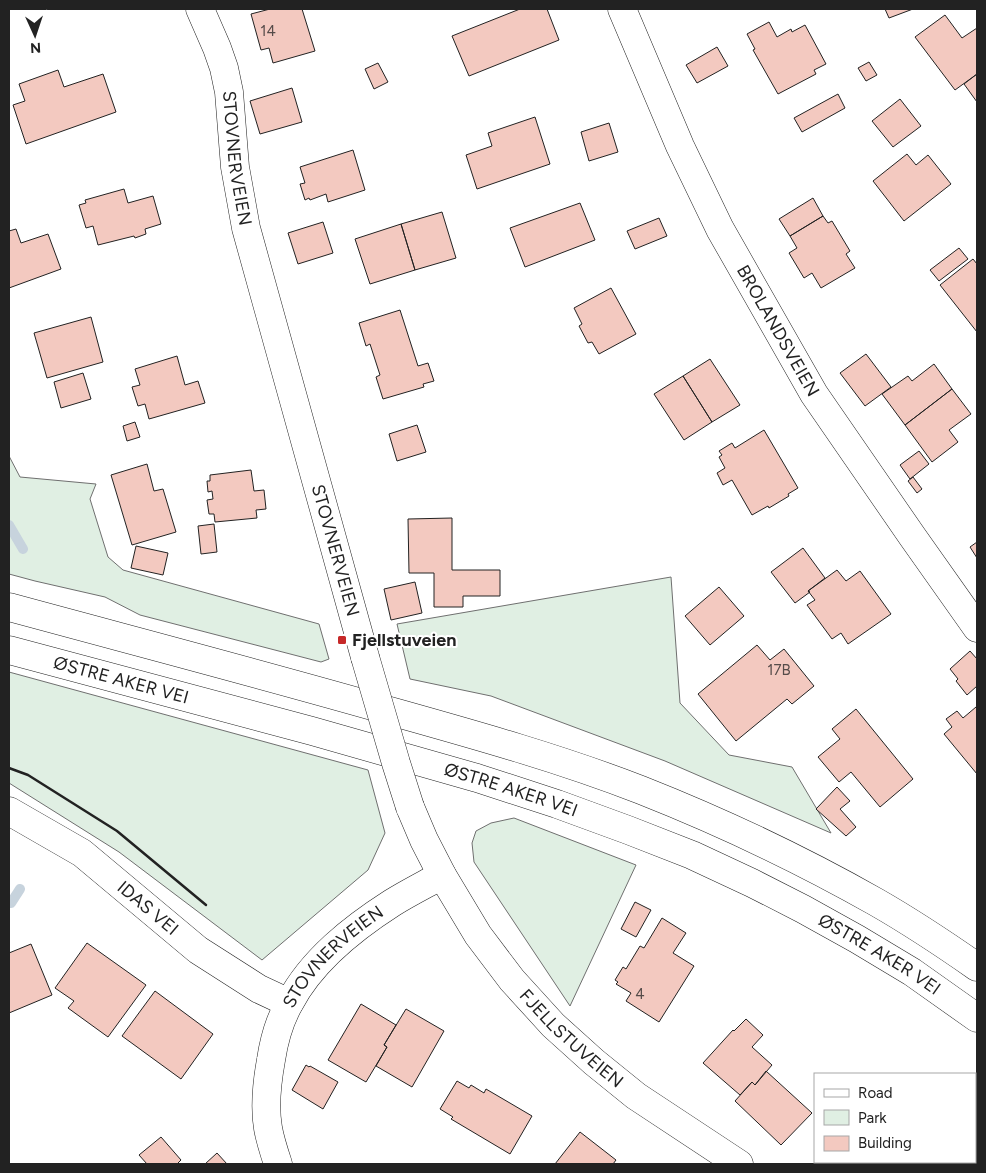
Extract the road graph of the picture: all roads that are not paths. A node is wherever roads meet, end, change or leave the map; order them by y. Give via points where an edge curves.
1 (200, 9) edge
2 (622, 9) edge
3 (9, 607) edge
4 (977, 628) edge
5 (9, 650) edge
6 (9, 812) edge
7 (442, 875) junction
8 (977, 967) edge
9 (289, 1003) junction
10 (977, 1018) edge
11 (278, 1164) edge
12 (740, 1164) edge

1 - 7 main road, STOVNERVEIEN, bridge via 224,68 246,228 365,657 410,807
2 - 4 main road, BROLANDSVEIEN via 680,146 720,229 814,394
3 - 8 main road via 487,739 640,790 710,818 825,874 931,935
5 - 10 main road, ØSTRE AKER VEI via 477,778 628,830 692,855 803,909 912,972
6 - 9 main road, IDAS VEI via 82,853 198,950 259,989
7 - 9 main road, STOVNERVEIEN via 393,902 361,925 314,968
7 - 12 main road, FJELLSTUVEIEN via 478,935 512,980 553,1025 636,1096
9 - 11 main road, STOVNERVEIEN via 278,1028 267,1082 268,1128

